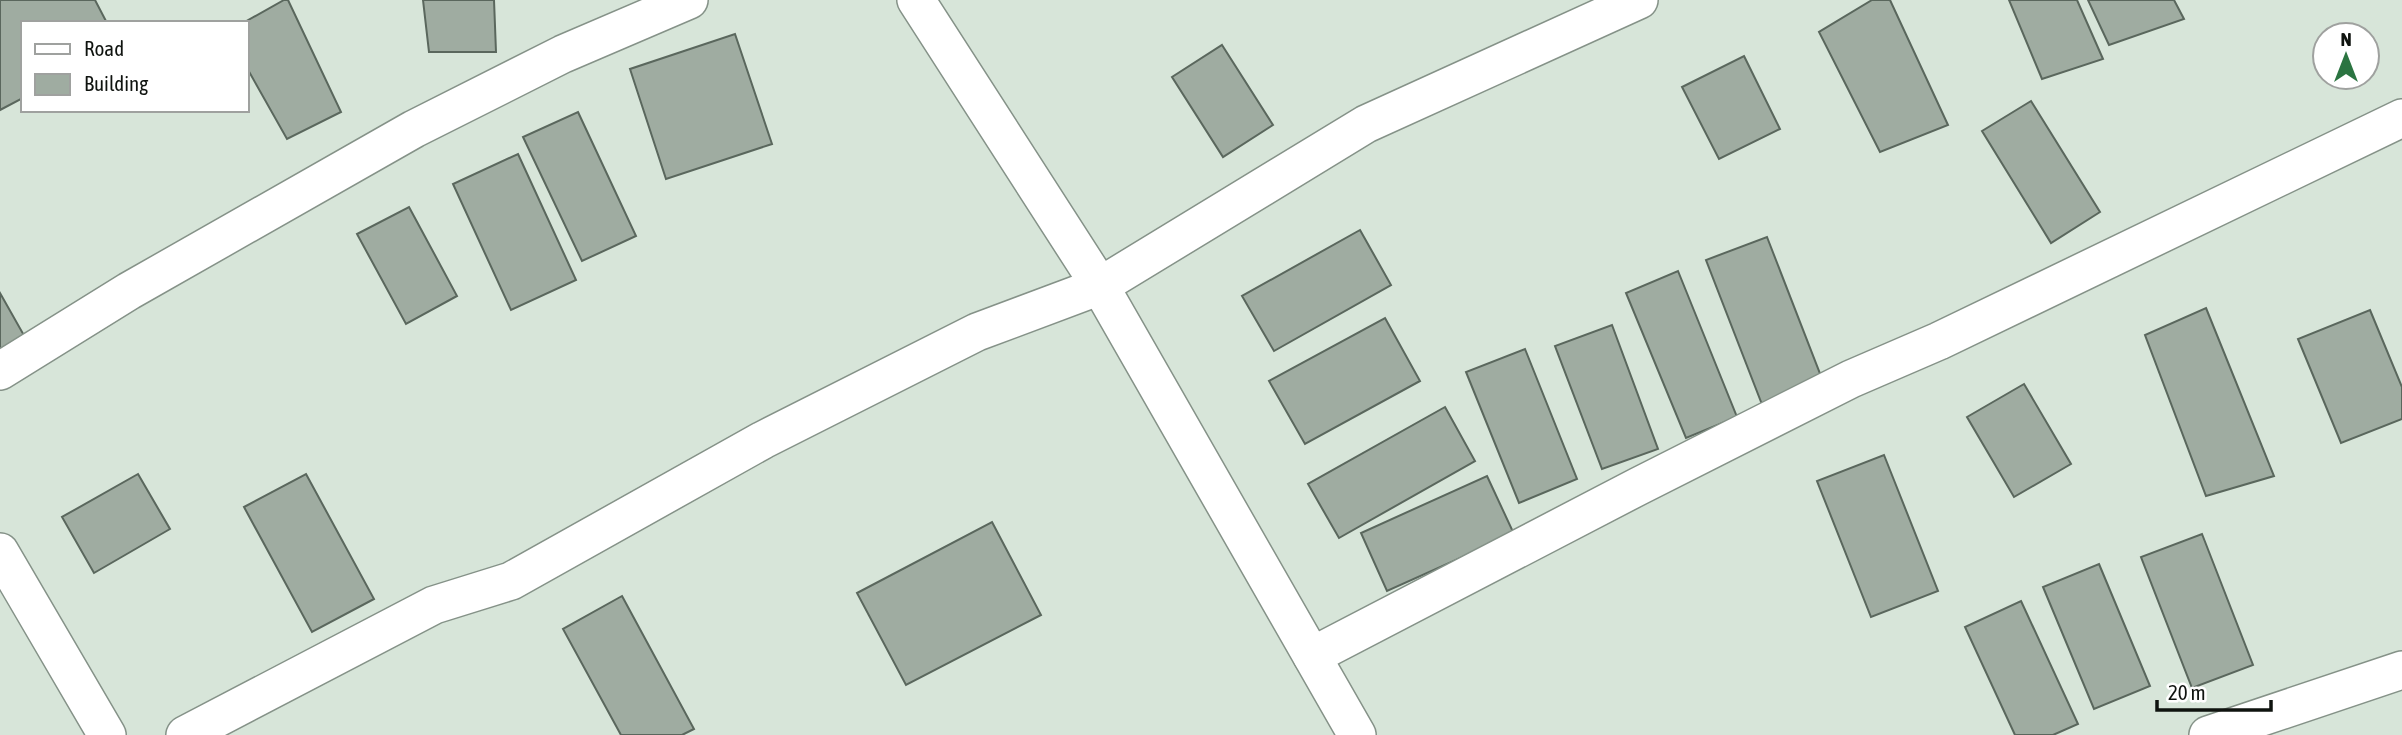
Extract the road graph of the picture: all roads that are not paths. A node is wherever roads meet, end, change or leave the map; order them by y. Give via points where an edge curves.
1 (688, 0) edge
2 (916, 0) edge
3 (1639, 0) edge
4 (2402, 118) edge
5 (1100, 286) junction
6 (0, 371) edge
7 (0, 552) edge
8 (1312, 656) junction
9 (2402, 670) edge
10 (107, 735) edge
11 (185, 735) edge
12 (1357, 735) edge
13 (2208, 735) edge

1 - 6 street via 563,54 414,129 129,291
2 - 5 street
3 - 5 street via 1366,124
4 - 8 street via 1839,386
5 - 8 street
5 - 11 street via 977,332 763,440 511,581 434,605
7 - 10 street
8 - 12 street
9 - 13 street

